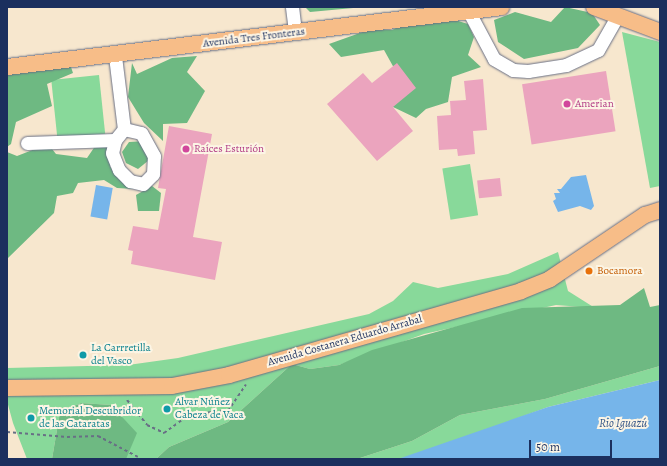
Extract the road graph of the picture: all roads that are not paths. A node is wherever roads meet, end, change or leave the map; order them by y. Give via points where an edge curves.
1 (292, 7) edge
2 (501, 7) edge
3 (594, 7) edge
4 (470, 12) junction
5 (618, 15) junction
6 (660, 32) edge
7 (295, 33) junction
8 (115, 56) junction
9 (7, 67) edge
10 (124, 129) junction
11 (115, 140) junction
12 (27, 143) dead end
13 (660, 210) edge
14 (7, 388) edge

1 - 7 street
2 - 4 main road, Avenida Tres Fronteras
3 - 5 main road
4 - 5 street via 494,59 513,70 528,71 566,65 598,50
4 - 7 main road, Avenida Tres Fronteras
5 - 6 main road
7 - 8 main road, Avenida Tres Fronteras
8 - 9 main road, Avenida Tres Fronteras
8 - 10 street
10 - 11 street
10 - 11 street via 141,133 154,156 153,174 143,184 130,181 119,170 112,153
11 - 12 street
13 - 14 main road, Avenida Costanera Eduardo Arrabal via 645,215 550,279 521,291 250,369 172,386

